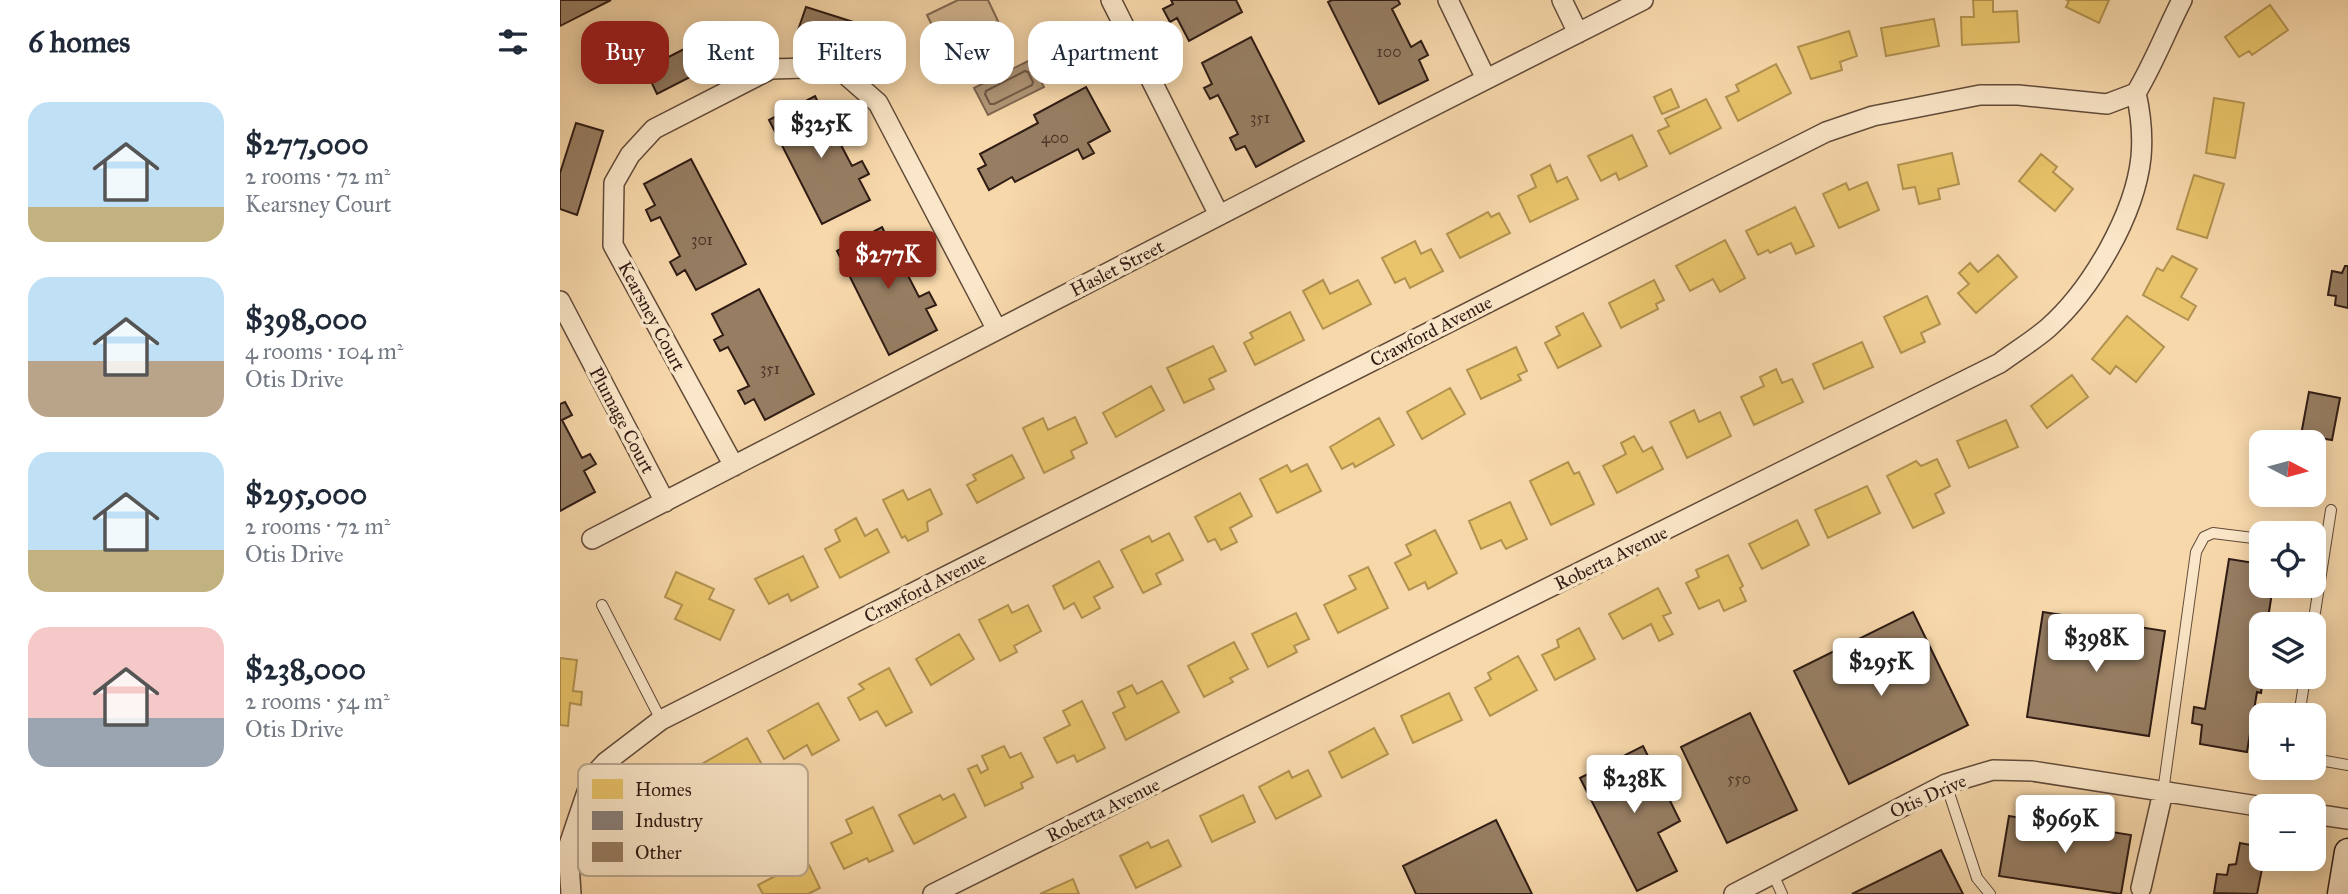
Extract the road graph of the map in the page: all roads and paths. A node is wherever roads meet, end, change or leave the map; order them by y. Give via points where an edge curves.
1 (1111, 0) edge
2 (1448, 0) edge
3 (1562, 0) edge
4 (1643, 0) edge
5 (2182, 0) edge
6 (1578, 33) junction
7 (1486, 79) junction
8 (2136, 93) junction
9 (1219, 215) junction
10 (560, 301) edge
11 (997, 330) junction
12 (734, 466) junction
13 (664, 502) junction
14 (2331, 510) dead end
15 (2249, 538) edge
16 (592, 539) dead end
17 (2326, 542) edge
18 (602, 605) dead end
19 (661, 720) junction
20 (2326, 761) edge
21 (604, 764) edge
22 (2348, 765) edge
23 (1946, 784) junction
24 (2163, 792) junction
25 (2249, 805) edge
26 (2326, 816) edge
27 (578, 818) edge
28 (2348, 819) edge
29 (2348, 852) edge
30 (1773, 874) junction
31 (2141, 891) edge
32 (1737, 893) edge
33 (571, 894) edge
34 (933, 894) edge
35 (1782, 894) edge
36 (1990, 894) edge
37 (2341, 894) edge

1 - 9 street
2 - 7 street
3 - 6 street
4 - 6 street, Haslet Street
5 - 8 street
6 - 7 street, Haslet Street
7 - 9 street, Haslet Street
8 - 19 street, Crawford Avenue via 2107,104 1980,95 1873,116 1826,132
8 - 34 street, Roberta Avenue via 2142,121 2141,159 2130,201 2106,255 2048,328 2000,363
9 - 11 street, Haslet Street
10 - 13 street, Plumage Court
11 - 12 street, Haslet Street
11 - 12 street, Kearsney Court via 878,103 845,74 771,69 654,129 630,155 614,183 613,245
12 - 13 street, Haslet Street
13 - 16 street, Haslet Street
14 - 17 lane
15 - 24 lane via 2213,533 2203,537 2196,552
18 - 19 lane
19 - 21 street
20 - 22 lane
23 - 24 street, Otis Drive via 1993,770 2032,771
23 - 30 street, Otis Drive
23 - 36 lane via 1977,878
24 - 25 street, Otis Drive
24 - 31 street
26 - 28 street
27 - 33 street via 568,848
29 - 37 street
30 - 32 street, Otis Drive
30 - 35 lane

